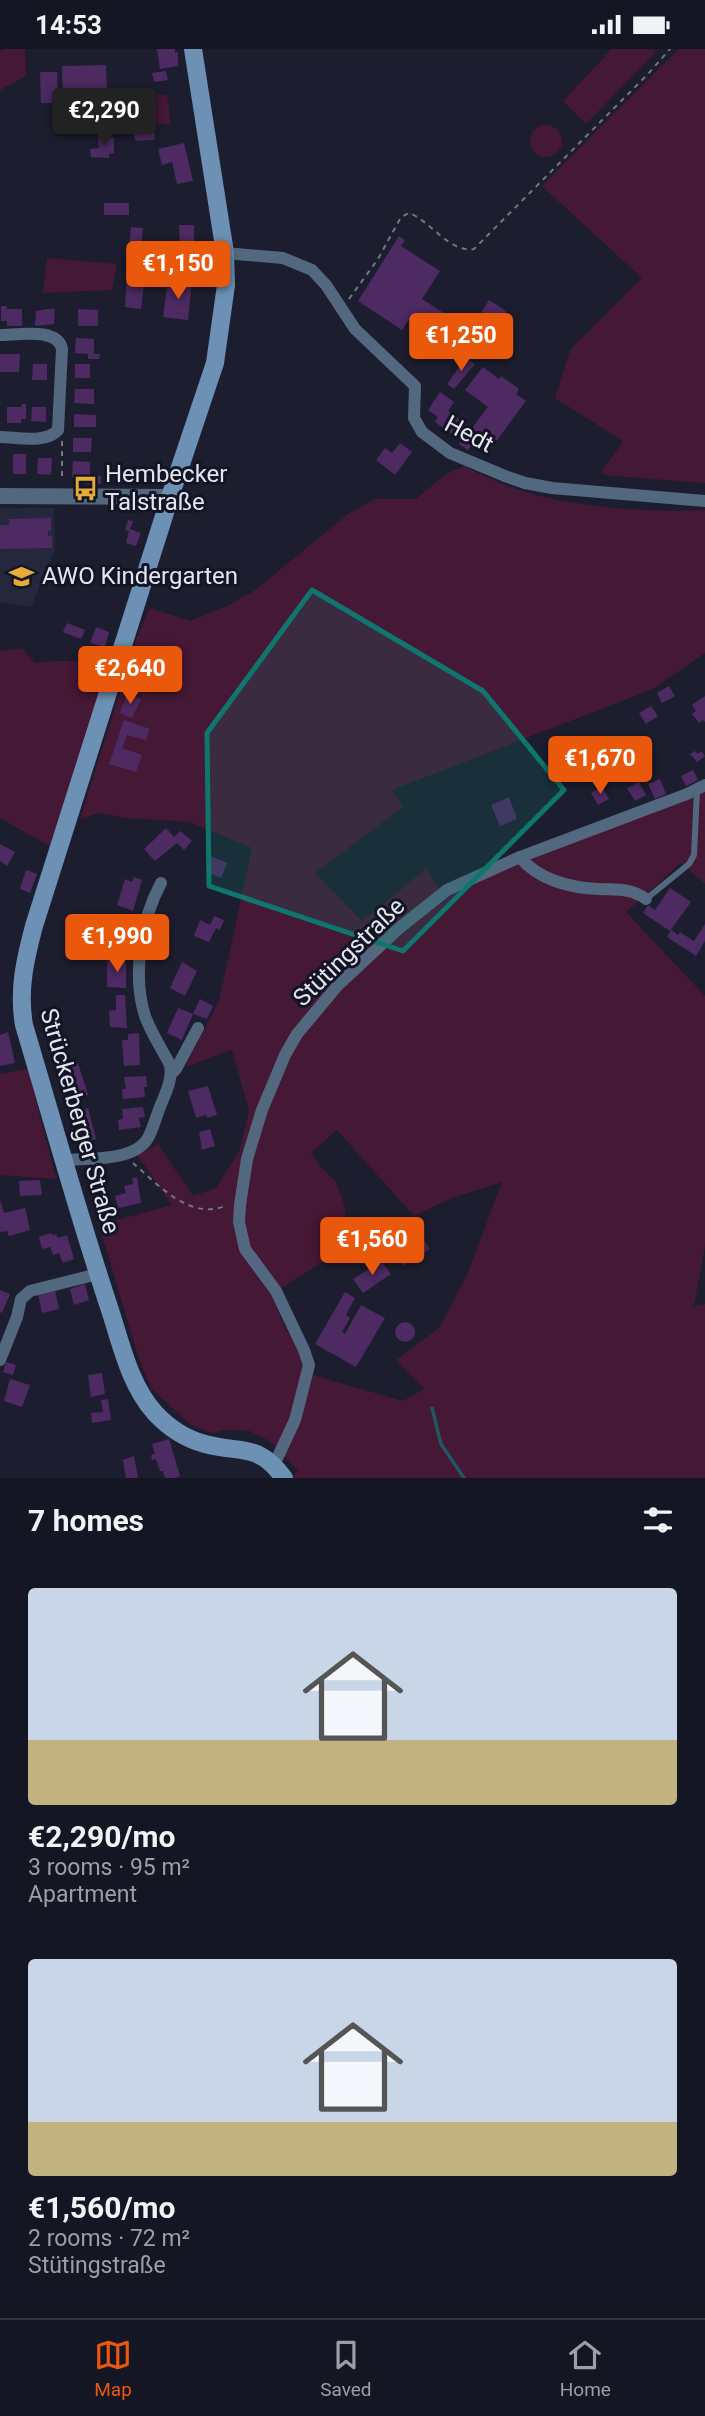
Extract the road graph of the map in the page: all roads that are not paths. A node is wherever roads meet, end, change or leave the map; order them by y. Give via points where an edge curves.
1 (193, 49) edge
2 (225, 253) junction
3 (0, 335) edge
4 (0, 437) edge
5 (0, 496) edge
6 (170, 497) junction
7 (705, 501) edge
8 (701, 787) edge
9 (520, 857) junction
10 (161, 883) dead end
11 (646, 899) joint
12 (198, 1028) dead end
13 (172, 1073) junction
14 (65, 1160) junction
15 (98, 1274) junction
16 (0, 1360) edge
17 (279, 1471) edge

1 - 2 main road, Strückerberger Straße
2 - 6 main road, Strückerberger Straße via 226,285 215,363
2 - 7 street, Hedt via 283,258 312,271 355,329 415,386 414,418 422,432 450,453 525,483
3 - 4 street via 48,335 61,343 58,430 48,438
5 - 6 street
6 - 14 main road, Strückerberger Straße via 23,966 20,1005 24,1025
8 - 9 street, Stütingstraße
8 - 11 lane via 690,865
9 - 11 street via 527,866 557,882 634,890
9 - 17 street, Stütingstraße via 439,895 338,985 285,1055 262,1110 247,1159 239,1222 245,1249 276,1291 309,1365
10 - 13 street via 144,936 138,988 146,1018
12 - 13 street
13 - 14 street via 140,1147 123,1154
14 - 15 main road, Strückerberger Straße
15 - 16 street via 30,1291 21,1299
15 - 17 main road, Strückerberger Straße via 132,1377 157,1415 186,1438 259,1454

